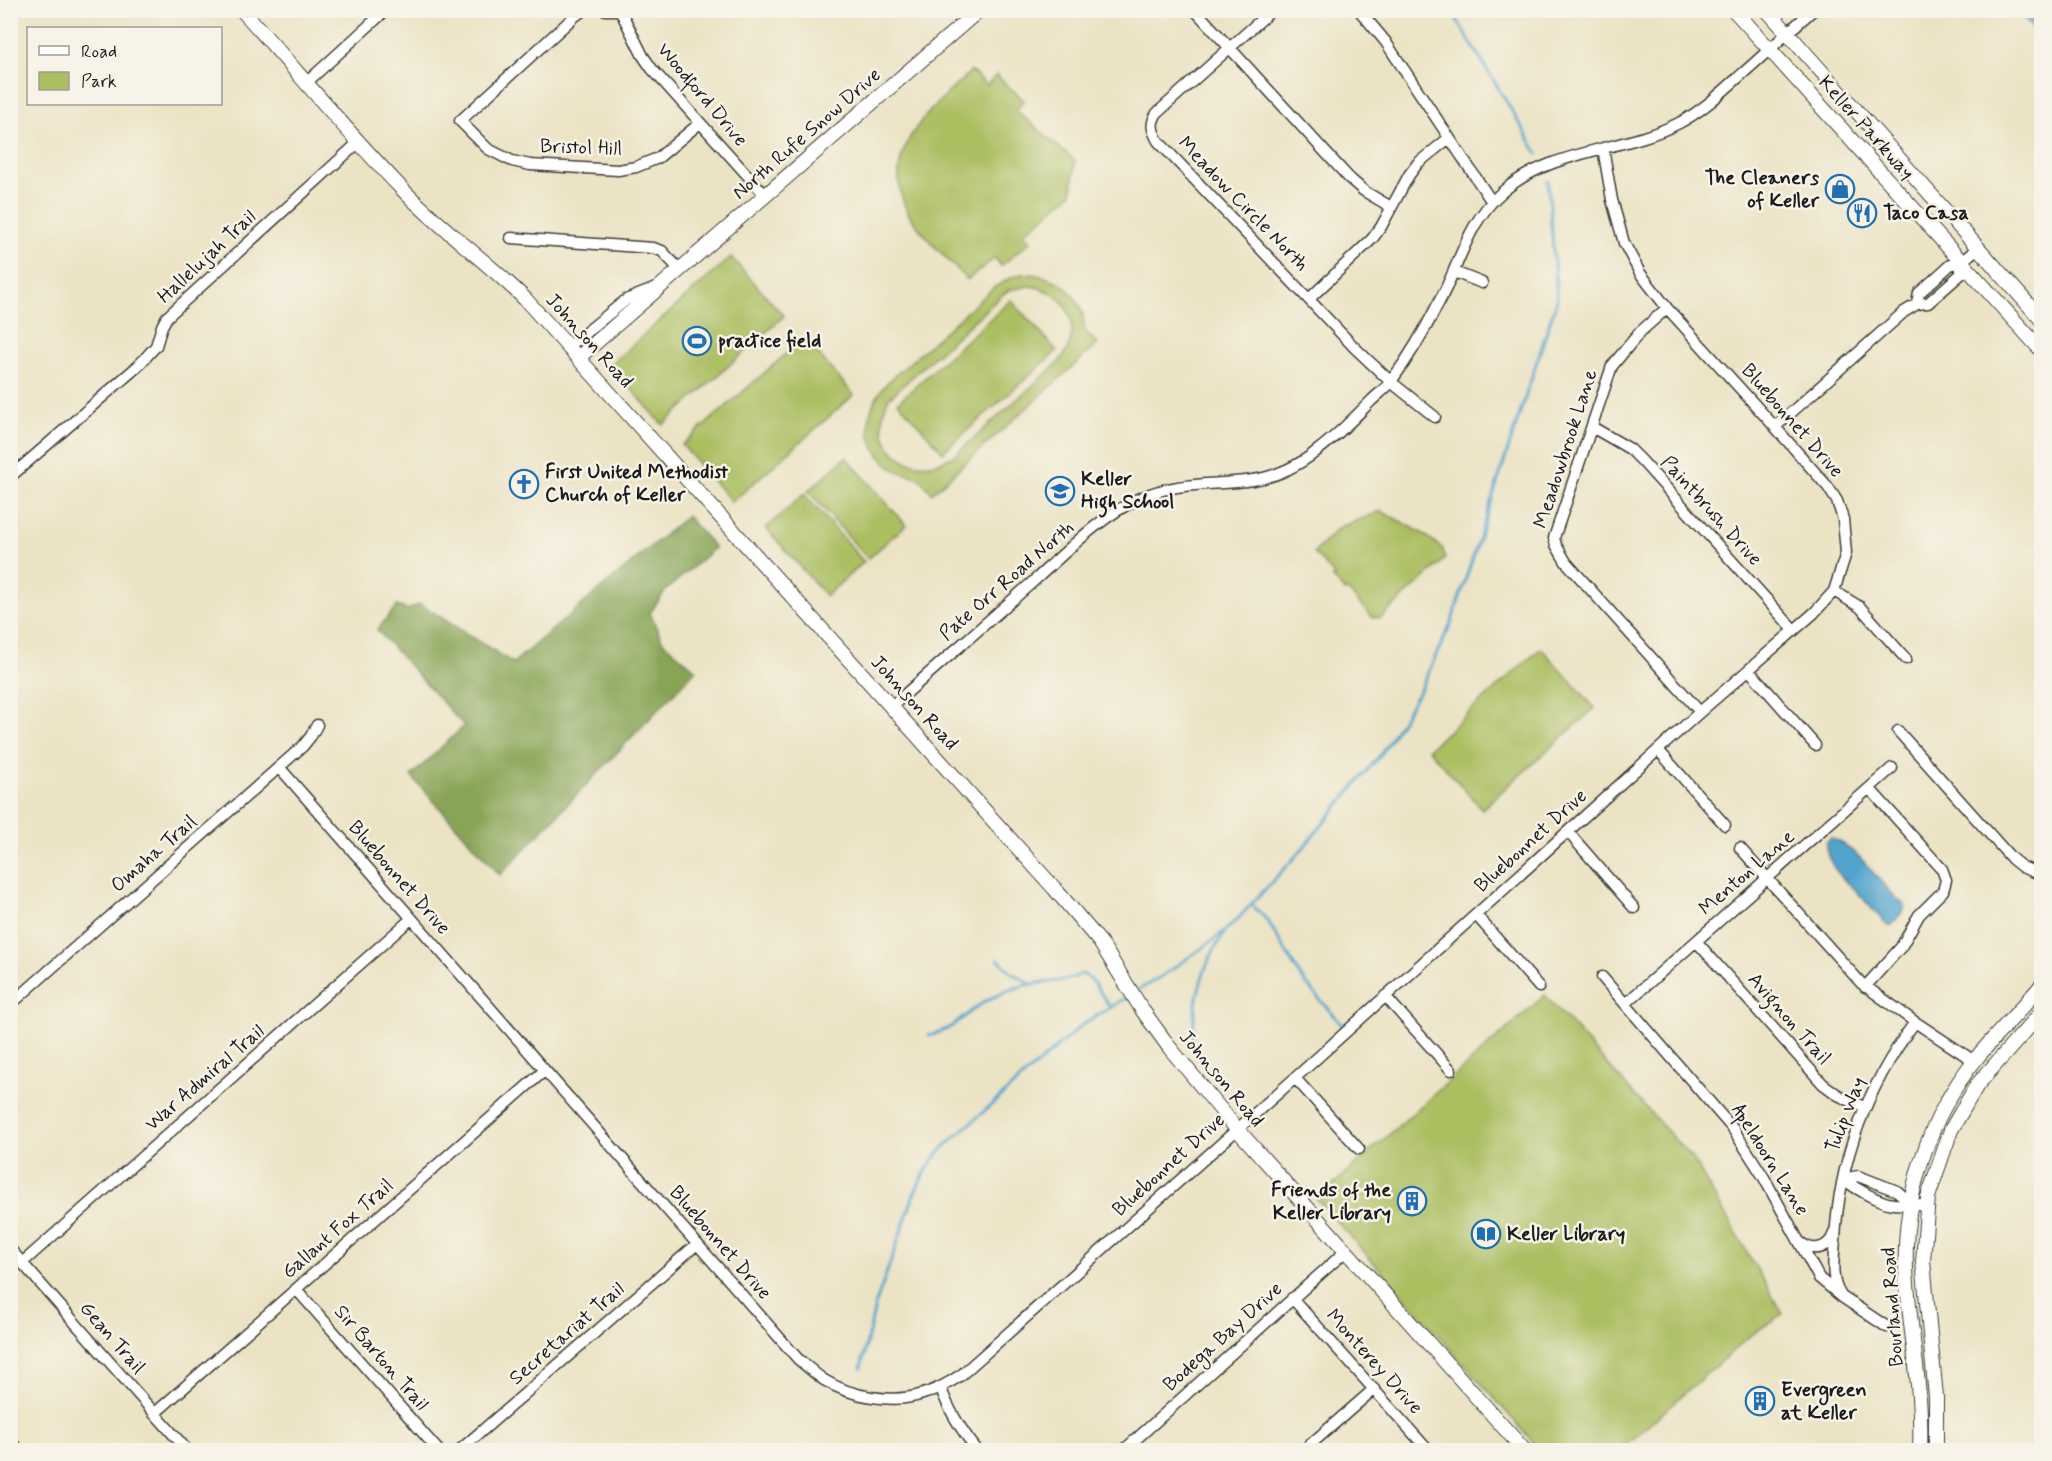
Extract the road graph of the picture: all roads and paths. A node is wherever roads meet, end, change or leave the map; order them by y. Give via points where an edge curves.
1 (242, 10) edge
2 (386, 10) edge
3 (584, 10) edge
4 (605, 10) edge
5 (619, 10) edge
6 (980, 10) edge
7 (1196, 10) edge
8 (1272, 10) edge
9 (1359, 10) edge
10 (1734, 10) edge
11 (1767, 10) edge
12 (1813, 10) edge
13 (1787, 33) junction
14 (1228, 48) junction
15 (1769, 50) junction
16 (306, 83) junction
17 (700, 123) junction
18 (1449, 138) junction
19 (359, 142) junction
20 (1603, 148) junction
21 (766, 196) junction
22 (1491, 202) junction
23 (1391, 207) junction
24 (511, 238) dead end
25 (1978, 248) junction
26 (1961, 262) junction
27 (680, 270) junction
28 (1454, 272) junction
29 (1482, 283) dead end
30 (660, 287) junction
31 (1309, 299) junction
32 (1667, 308) junction
33 (2042, 320) edge
34 (568, 347) junction
35 (2042, 351) edge
36 (578, 358) junction
37 (1391, 382) junction
38 (1435, 417) dead end
39 (1592, 427) junction
40 (1775, 427) junction
41 (10, 477) edge
42 (1834, 591) junction
43 (1794, 630) junction
44 (1906, 659) dead end
45 (1749, 670) junction
46 (891, 707) junction
47 (1700, 712) junction
48 (317, 725) dead end
49 (1898, 731) dead end
50 (1815, 745) dead end
51 (1659, 751) junction
52 (279, 767) junction
53 (1892, 768) dead end
54 (1870, 789) junction
55 (1725, 825) dead end
56 (1568, 832) junction
57 (1740, 849) dead end
58 (2042, 875) edge
59 (1767, 879) junction
60 (1634, 908) dead end
61 (1476, 915) junction
62 (411, 919) junction
63 (1696, 941) junction
64 (1602, 977) dead end
65 (2042, 985) edge
66 (1539, 987) dead end
67 (1865, 987) junction
68 (1385, 996) junction
69 (1625, 1004) junction
70 (10, 1005) edge
71 (2042, 1012) edge
72 (1915, 1022) junction
73 (1974, 1061) junction
74 (1451, 1070) dead end
75 (544, 1071) junction
76 (1295, 1078) junction
77 (1864, 1107) junction
78 (1236, 1128) junction
79 (1359, 1149) dead end
80 (1843, 1179) junction
81 (1911, 1203) junction
82 (1928, 1206) junction
83 (1835, 1230) junction
84 (1797, 1239) junction
85 (697, 1244) junction
86 (10, 1250) edge
87 (1347, 1250) junction
88 (22, 1263) junction
89 (296, 1289) junction
90 (1842, 1297) junction
91 (1293, 1298) junction
92 (1887, 1328) dead end
93 (941, 1388) junction
94 (1374, 1389) junction
95 (154, 1413) junction
96 (10, 1441) edge
97 (1128, 1449) edge
98 (19, 1450) edge
99 (187, 1450) edge
100 (438, 1450) edge
101 (460, 1450) edge
102 (977, 1450) edge
103 (1304, 1450) edge
104 (1428, 1450) edge
105 (1524, 1450) edge
106 (1920, 1450) edge
107 (1936, 1450) edge

1 - 16 main road, Johnson Road
2 - 16 street
3 - 17 street, Bristol Hill via 460,121 488,149 530,165 618,170 658,158
4 - 5 street
5 - 17 street, Woodford Drive via 647,63
6 - 21 main road, North Rufe Snow Drive
7 - 14 street
8 - 14 street
9 - 18 street via 1385,41
10 - 15 main road, Keller Parkway
11 - 13 main road, Keller Parkway
12 - 13 street, Pate Orr Road North
13 - 15 street, Pate Orr Road North
13 - 25 main road, Keller Parkway
14 - 23 street via 1349,178
14 - 31 street, Meadow Circle North via 1157,113 1151,125 1153,132
15 - 20 street, Pate Orr Road North via 1712,100 1680,122 1637,140
15 - 26 main road, Keller Parkway
16 - 19 main road, Johnson Road
17 - 21 street, Woodford Drive
18 - 22 street
18 - 23 street via 1418,163
19 - 34 main road, Johnson Road via 428,214 507,281
19 - 41 street, Hallelujah Trail via 167,317 156,346 138,366
20 - 22 street, Pate Orr Road North via 1535,170
20 - 32 street, Bluebonnet Drive via 1624,243 1640,273
21 - 27 main road, North Rufe Snow Drive
22 - 28 street, Pate Orr Road North via 1471,229
23 - 31 street via 1372,239
24 - 27 street via 653,248 662,251
25 - 26 street
25 - 33 main road, Keller Parkway
26 - 35 main road, Keller Parkway
26 - 40 street via 1960,274 1928,303 1904,312
27 - 30 main road, North Rufe Snow Drive
28 - 29 street
28 - 37 street, Pate Orr Road North
30 - 34 street, North Rufe Snow Drive via 626,300
30 - 36 main road, North Rufe Snow Drive
31 - 37 street, Meadow Circle North
32 - 39 street, Meadowbrook Lane via 1640,332 1612,366
32 - 40 street, Bluebonnet Drive
34 - 36 main road, Johnson Road
36 - 46 main road, Johnson Road
37 - 38 street, Meadow Circle North
37 - 46 street, Pate Orr Road North via 1317,452 1278,473 1256,480 1184,485 1143,496 1116,512 1072,546
39 - 43 street, Paintbrush Drive via 1630,449 1642,461
39 - 47 street, Meadowbrook Lane via 1554,538 1556,545 1566,562
40 - 42 street, Bluebonnet Drive via 1837,501 1846,553
42 - 43 street, Bluebonnet Drive
42 - 44 street via 1860,607
43 - 45 street, Bluebonnet Drive
45 - 47 street, Bluebonnet Drive
45 - 50 street
46 - 78 main road, Johnson Road via 1100,942 1169,1047
47 - 51 street, Bluebonnet Drive
48 - 52 street, Omaha Trail via 306,742
49 - 58 street via 2012,859
51 - 55 street
51 - 56 street, Bluebonnet Drive
52 - 62 street, Bluebonnet Drive
52 - 70 street, Omaha Trail
53 - 54 street, Menton Lane
54 - 59 street, Menton Lane
54 - 67 street via 1942,869 1946,880 1943,891 1919,915 1900,947
56 - 60 street
56 - 61 street, Bluebonnet Drive
57 - 59 street
59 - 63 street, Menton Lane
59 - 67 street
61 - 66 street
61 - 68 street, Bluebonnet Drive
62 - 75 street, Bluebonnet Drive
62 - 88 street, War Admiral Trail
63 - 69 street, Menton Lane
63 - 77 street, Avignon Trail via 1816,1078 1838,1095
64 - 69 street, Apeldoorn Lane
65 - 73 main road, Bourland Road
67 - 72 street
68 - 74 street
68 - 76 street, Bluebonnet Drive
69 - 84 street, Apeldoorn Lane via 1733,1129
71 - 82 main road, Bourland Road via 1977,1084 1951,1130
72 - 73 street
72 - 77 street, Tulip Way via 1888,1060
73 - 81 main road, Bourland Road via 1935,1122
75 - 85 street, Bluebonnet Drive
75 - 89 street, Gallant Fox Trail
76 - 78 street, Bluebonnet Drive
76 - 79 street
77 - 80 street, Tulip Way
78 - 87 main road, Johnson Road
78 - 93 street, Bluebonnet Drive via 961,1375
80 - 81 street via 1892,1204
80 - 83 street, Tulip Way
81 - 82 street
81 - 106 main road, Bourland Road via 1906,1267 1920,1401
82 - 107 main road, Bourland Road via 1923,1261 1936,1397
83 - 84 street via 1831,1241 1820,1248 1807,1247
83 - 90 street, Tulip Way via 1835,1284
84 - 90 street, Apeldoorn Lane via 1819,1278
85 - 93 street, Bluebonnet Drive via 798,1359 824,1381 858,1395 895,1398
85 - 101 street, Secretariat Trail
86 - 88 street, Gean Trail
87 - 91 street, Bodega Bay Drive
87 - 105 main road, Johnson Road
88 - 95 street, Gean Trail
89 - 95 street, Gallant Fox Trail
89 - 100 street, Sir Barton Trail
90 - 92 street, Apeldoorn Lane
91 - 94 street, Monterey Drive
91 - 97 street, Bodega Bay Drive
93 - 102 street via 959,1428
94 - 103 street
94 - 104 street, Monterey Drive
95 - 99 street, Gean Trail
96 - 98 street

